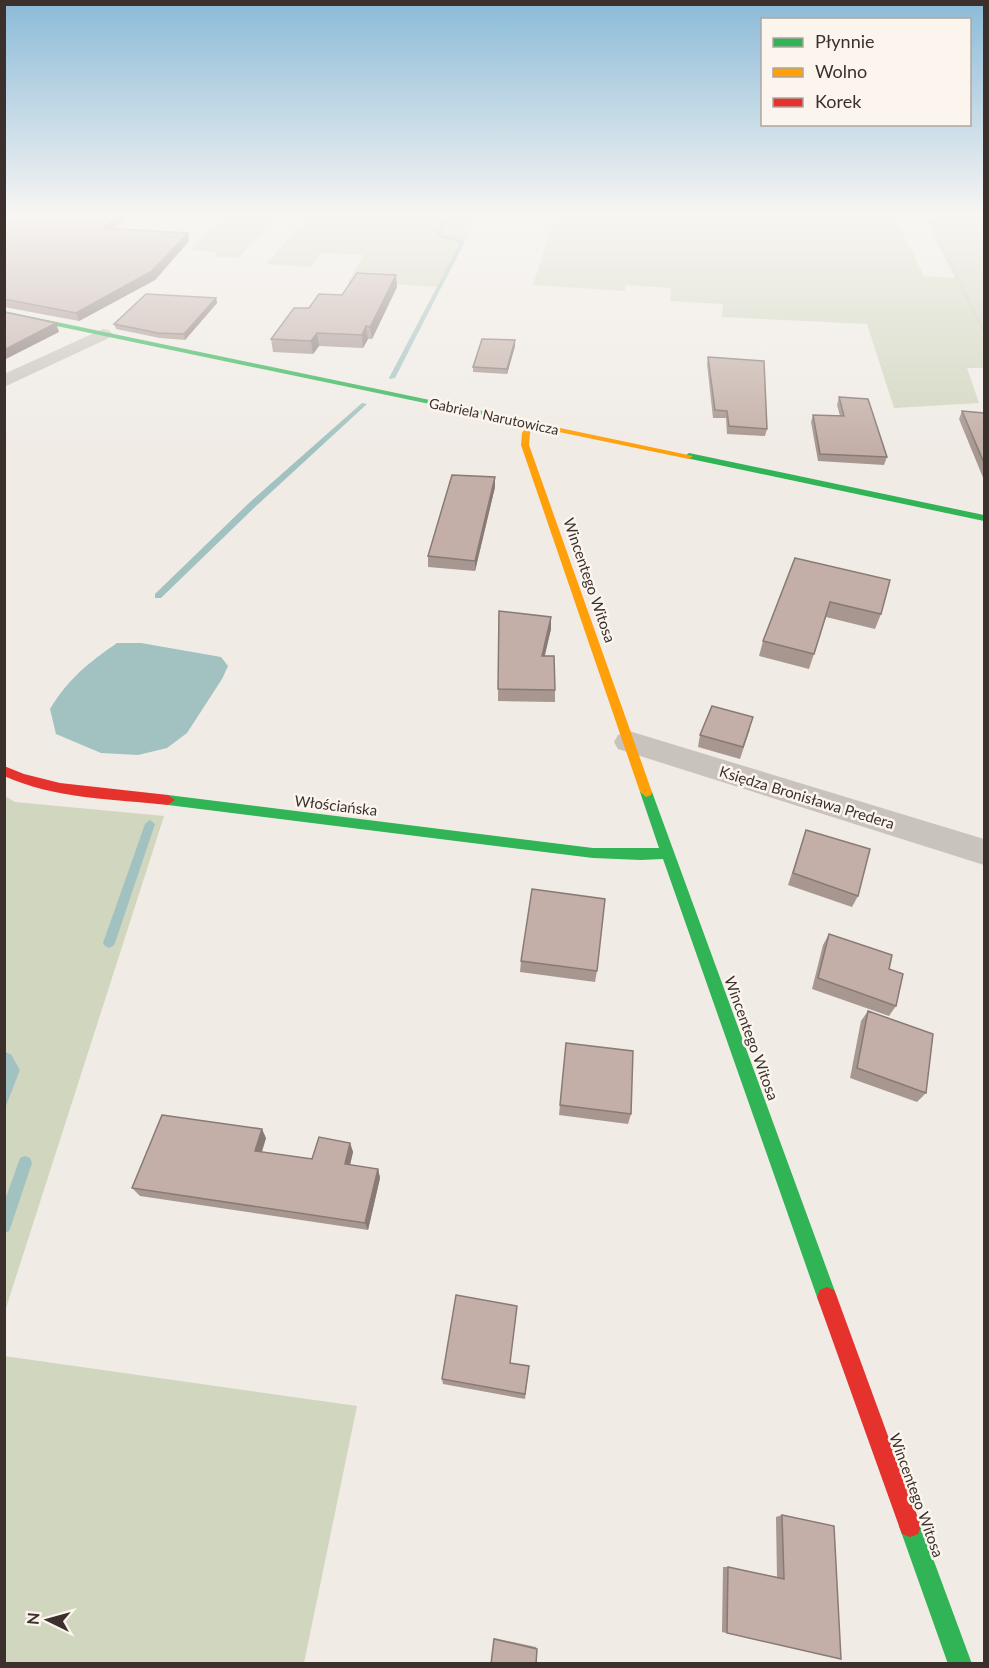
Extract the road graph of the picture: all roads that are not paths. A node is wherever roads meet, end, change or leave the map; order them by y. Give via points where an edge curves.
1 (4, 314) edge
2 (104, 334) junction
3 (4, 381) edge
4 (533, 424) junction
5 (984, 518) edge
6 (629, 742) junction
7 (4, 770) edge
8 (984, 852) edge
9 (667, 853) junction
10 (960, 1664) edge

1 - 2 street, Gabriela Narutowicza
2 - 3 street
2 - 4 street, Gabriela Narutowicza
4 - 5 street, Gabriela Narutowicza
4 - 6 street, Wincentego Witosa via 526,433 525,445
6 - 8 street, Księdza Bronisława Predera
6 - 9 street, Wincentego Witosa
7 - 9 street, Włościańska via 16,777 81,790 593,853
9 - 10 street, Wincentego Witosa

